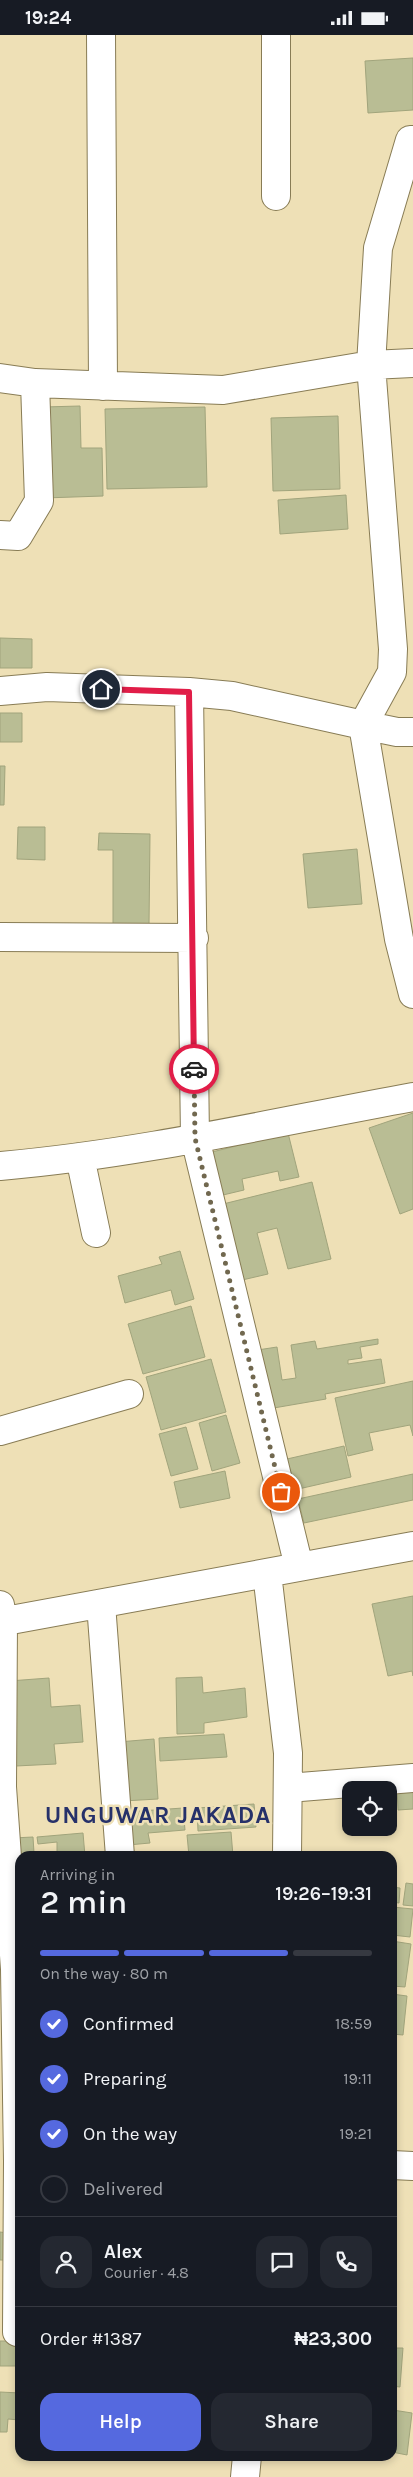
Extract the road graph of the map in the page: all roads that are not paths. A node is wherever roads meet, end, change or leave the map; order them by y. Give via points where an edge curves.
1 (101, 35) edge
2 (276, 35) edge
3 (413, 140) edge
4 (276, 196) dead end
5 (413, 363) edge
6 (371, 365) junction
7 (0, 378) edge
8 (35, 383) junction
9 (103, 386) junction
10 (0, 535) edge
11 (0, 691) edge
12 (189, 692) junction
13 (363, 725) junction
14 (413, 732) edge
15 (0, 937) edge
16 (194, 938) junction
17 (413, 994) edge
18 (413, 1097) edge
19 (195, 1138) junction
20 (80, 1157) junction
21 (0, 1166) edge
22 (96, 1233) dead end
23 (129, 1394) dead end
24 (0, 1431) edge
25 (413, 1547) edge
26 (299, 1567) junction
27 (267, 1573) junction
28 (101, 1604) junction
29 (1, 1616) edge
30 (413, 1778) edge
31 (288, 1788) junction
32 (120, 1851) edge
33 (287, 1851) edge
34 (15, 1910) edge
35 (397, 2165) edge
36 (413, 2166) edge
37 (15, 2242) edge
38 (12, 2332) edge
39 (247, 2461) edge
40 (245, 2477) edge

1 - 9 street
2 - 4 street
3 - 6 street via 410,140 378,248
5 - 6 street
6 - 9 street via 223,390
6 - 13 street via 394,649 392,672
7 - 8 street
8 - 9 street
8 - 10 street via 39,501 18,536
11 - 12 street via 48,687
12 - 13 street via 232,696
12 - 16 street
13 - 14 street
13 - 17 street via 399,939
15 - 16 street
16 - 19 street
18 - 19 street
19 - 20 street
19 - 26 street
20 - 21 street
20 - 22 street
23 - 24 street
25 - 26 street
26 - 27 street
27 - 28 street
27 - 31 street via 288,1753
28 - 29 street
28 - 32 street
29 - 34 street via 2,1787
30 - 31 street
31 - 33 street
35 - 36 street
37 - 38 street
39 - 40 street

